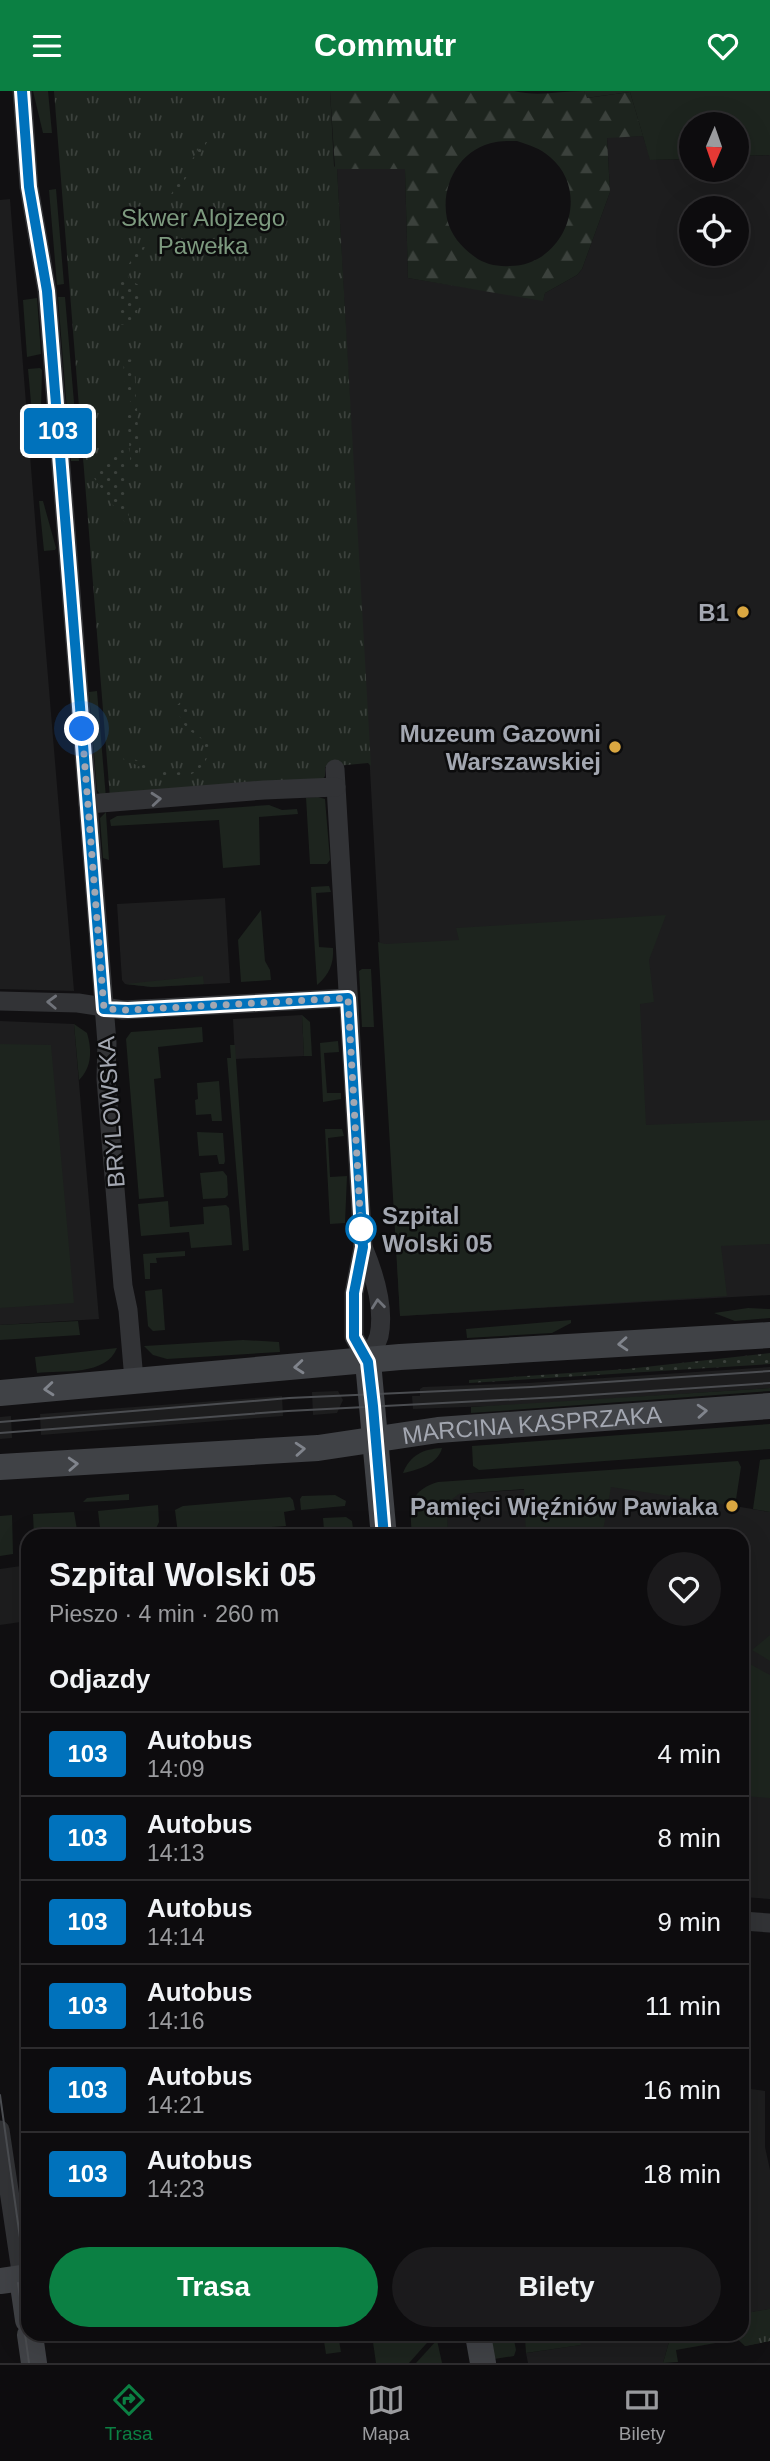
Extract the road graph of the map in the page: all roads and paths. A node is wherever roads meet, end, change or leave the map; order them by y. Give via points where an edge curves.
1 (22, 91) edge
2 (88, 804) junction
3 (348, 998) junction
4 (0, 1001) edge
5 (104, 1009) junction
6 (770, 1335) edge
7 (368, 1362) junction
8 (134, 1380) junction
9 (0, 1393) edge
10 (770, 1406) edge
11 (376, 1440) junction
12 (0, 1467) edge
13 (383, 1529) edge
14 (749, 1922) edge
15 (770, 1923) edge
16 (0, 2130) edge
17 (11, 2279) edge
18 (21, 2303) edge
19 (31, 2341) edge
20 (479, 2341) edge
21 (34, 2363) edge
22 (483, 2363) edge

1 - 2 street, BRYLOWSKA via 29,187 47,291
2 -> 3 street via 336,778
2 - 5 street, BRYLOWSKA
3 - 5 street
3 - 7 street via 363,1247 355,1280 354,1319 356,1343
5 -> 4 street via 78,1003
5 - 8 street, BRYLOWSKA via 107,1093
6 -> 7 main road
7 -> 8 main road
7 - 11 main road
8 -> 9 main road
11 -> 10 main road, MARCINA KASPRZAKA via 446,1430
12 -> 11 main road, MARCINA KASPRZAKA via 302,1449
11 - 13 main road
14 - 15 street
16 - 17 street
17 - 18 main road
19 - 21 main road
20 - 22 main road

